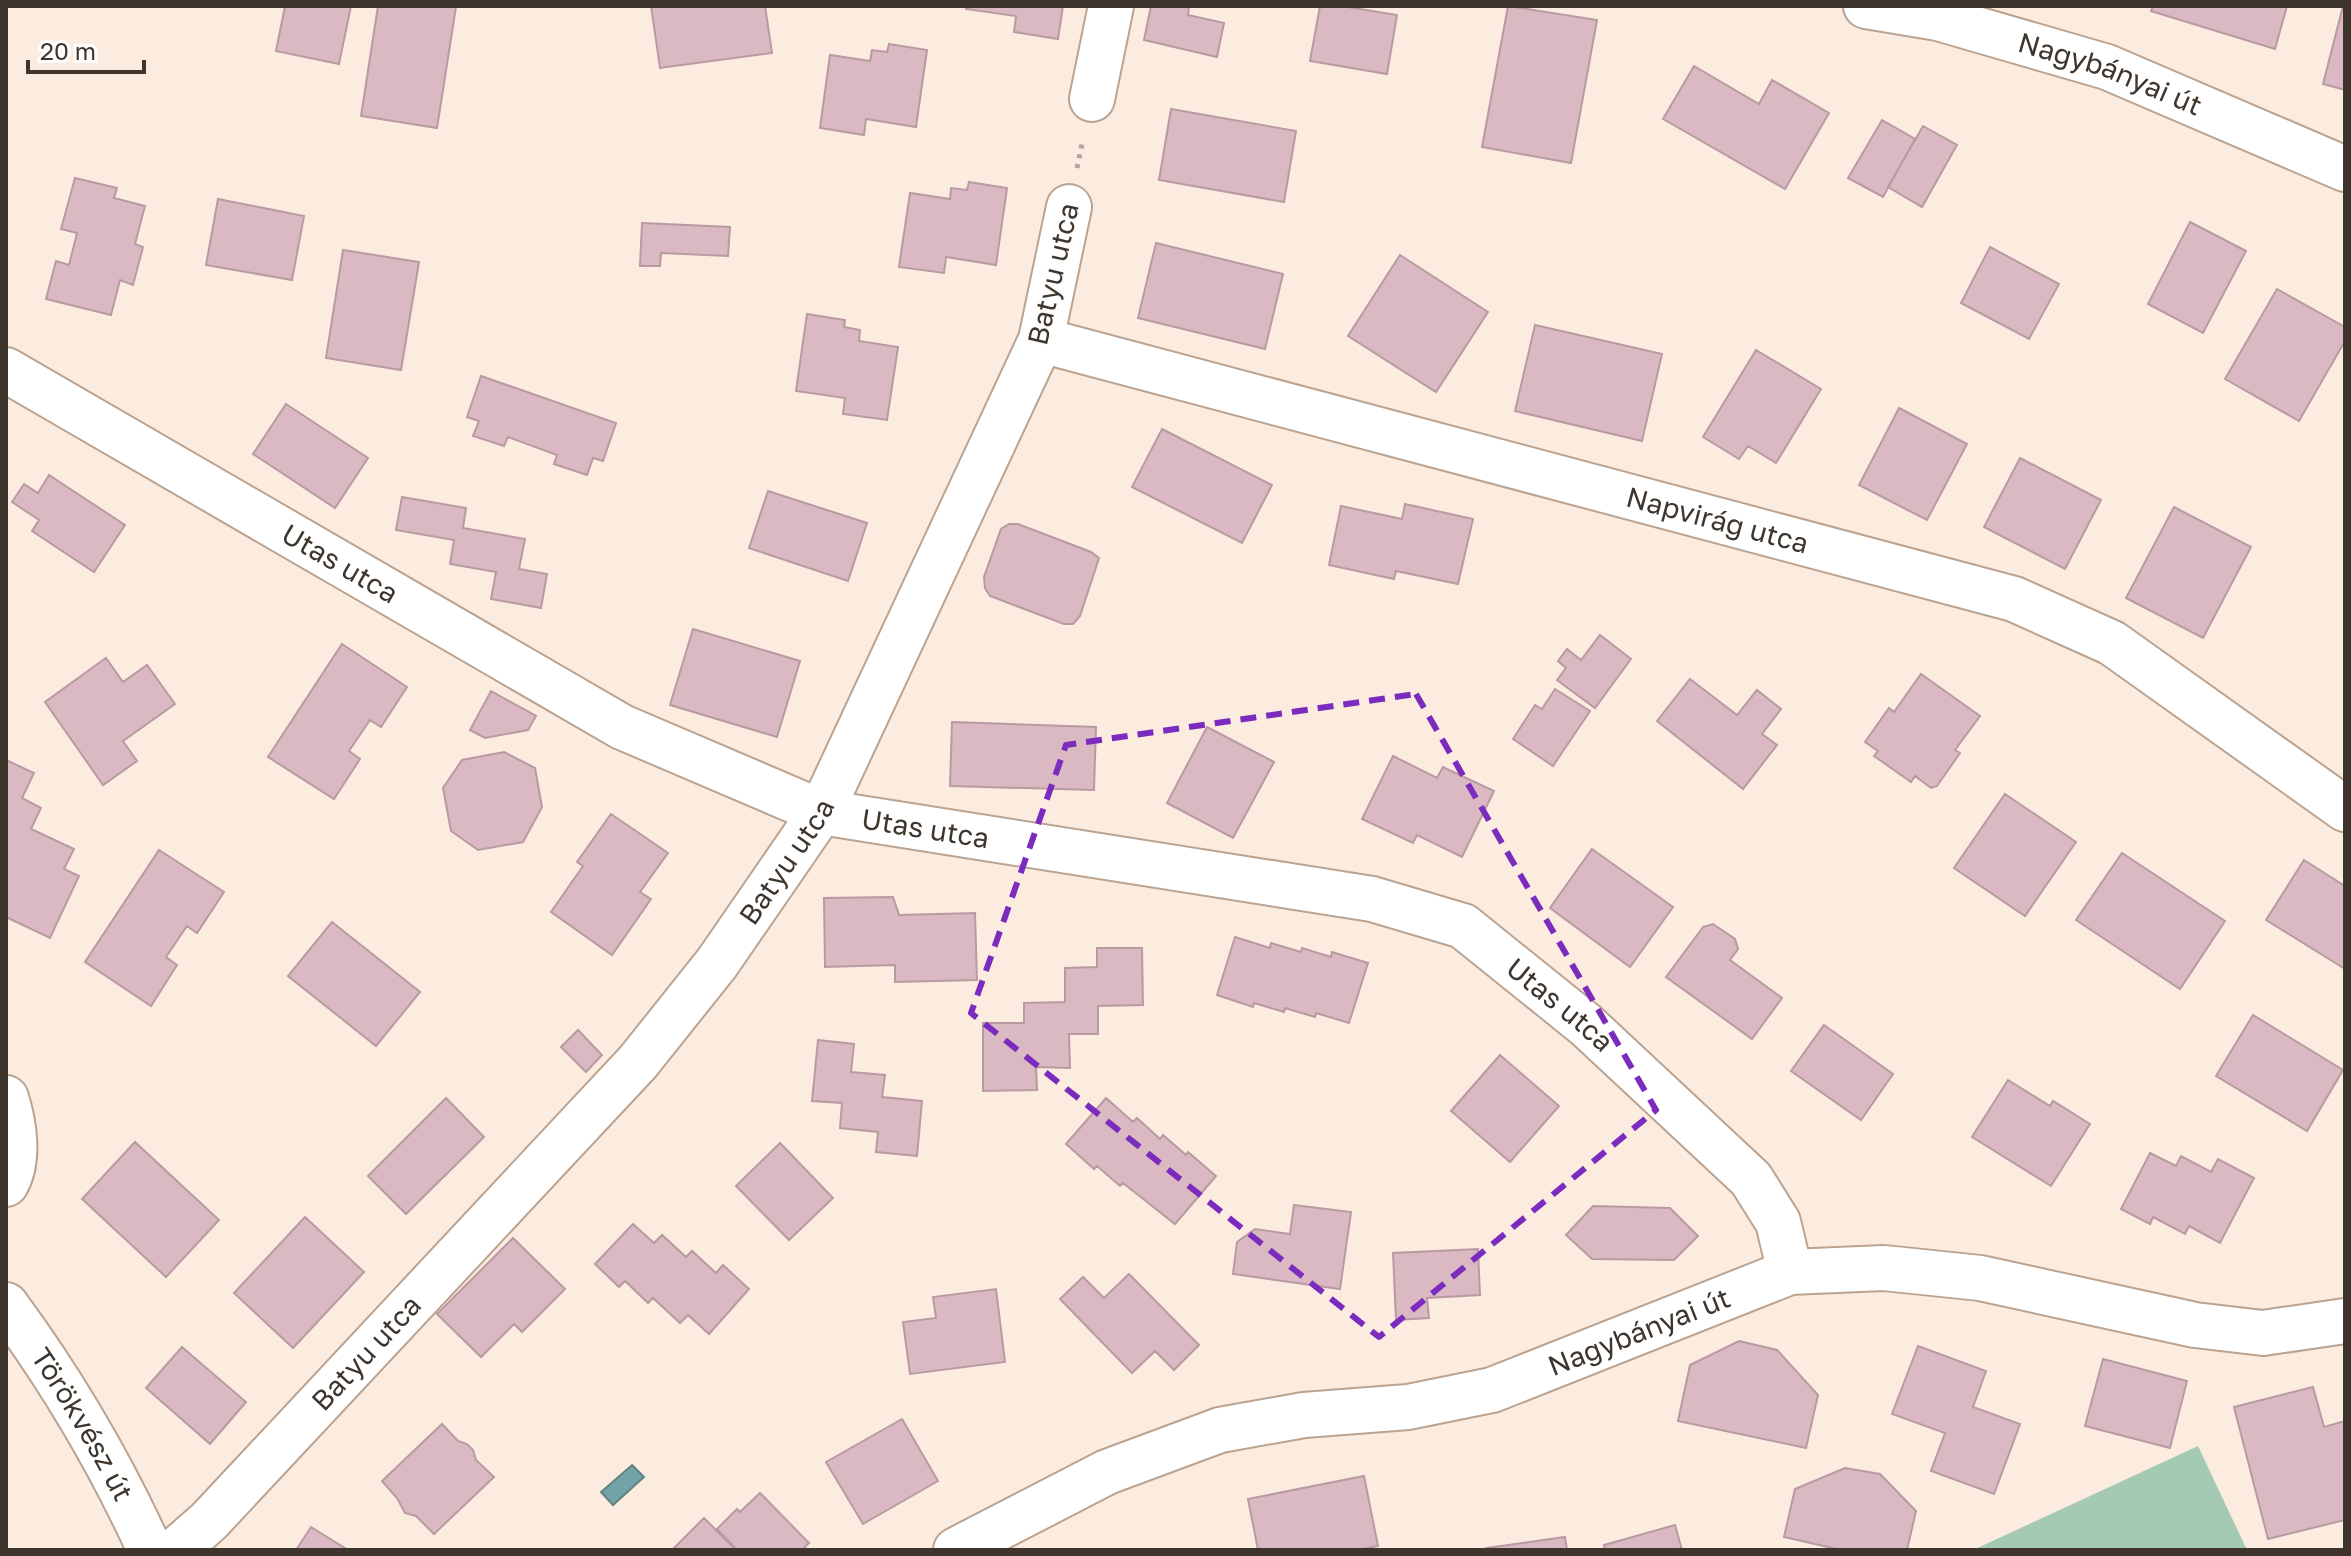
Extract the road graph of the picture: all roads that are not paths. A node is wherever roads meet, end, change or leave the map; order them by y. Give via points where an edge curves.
1 (1111, 6) edge
2 (1866, 6) edge
3 (1092, 99) road end
4 (2345, 169) edge
5 (1069, 207) road end
6 (1041, 340) junction
7 (6, 370) edge
8 (2345, 809) edge
9 (821, 812) junction
10 (6, 1098) edge
11 (6, 1184) edge
12 (1790, 1272) junction
13 (6, 1305) edge
14 (2345, 1321) edge
15 (150, 1550) edge
16 (176, 1550) edge
17 (956, 1550) edge

1 - 3 street
2 - 4 street, Nagybányai út via 1938,18 2107,67
5 - 6 street, Batyu utca
6 - 8 street, Napvirág utca via 2014,599 2112,643
6 - 9 street, Batyu utca
7 - 9 street, Utas utca via 622,727
9 - 12 street, Utas utca via 1372,899 1463,926 1586,1025 1751,1179 1778,1222
9 - 16 street, Batyu utca via 717,963 638,1062 209,1521
10 - 11 street via 15,1127
12 - 14 street, Nagybányai út via 1884,1268 1980,1278 2195,1325 2263,1333
12 - 17 street, Nagybányai út via 1492,1390 1408,1407 1304,1415 1220,1430 1107,1472
13 - 15 street, Törökvész út via 79,1415

